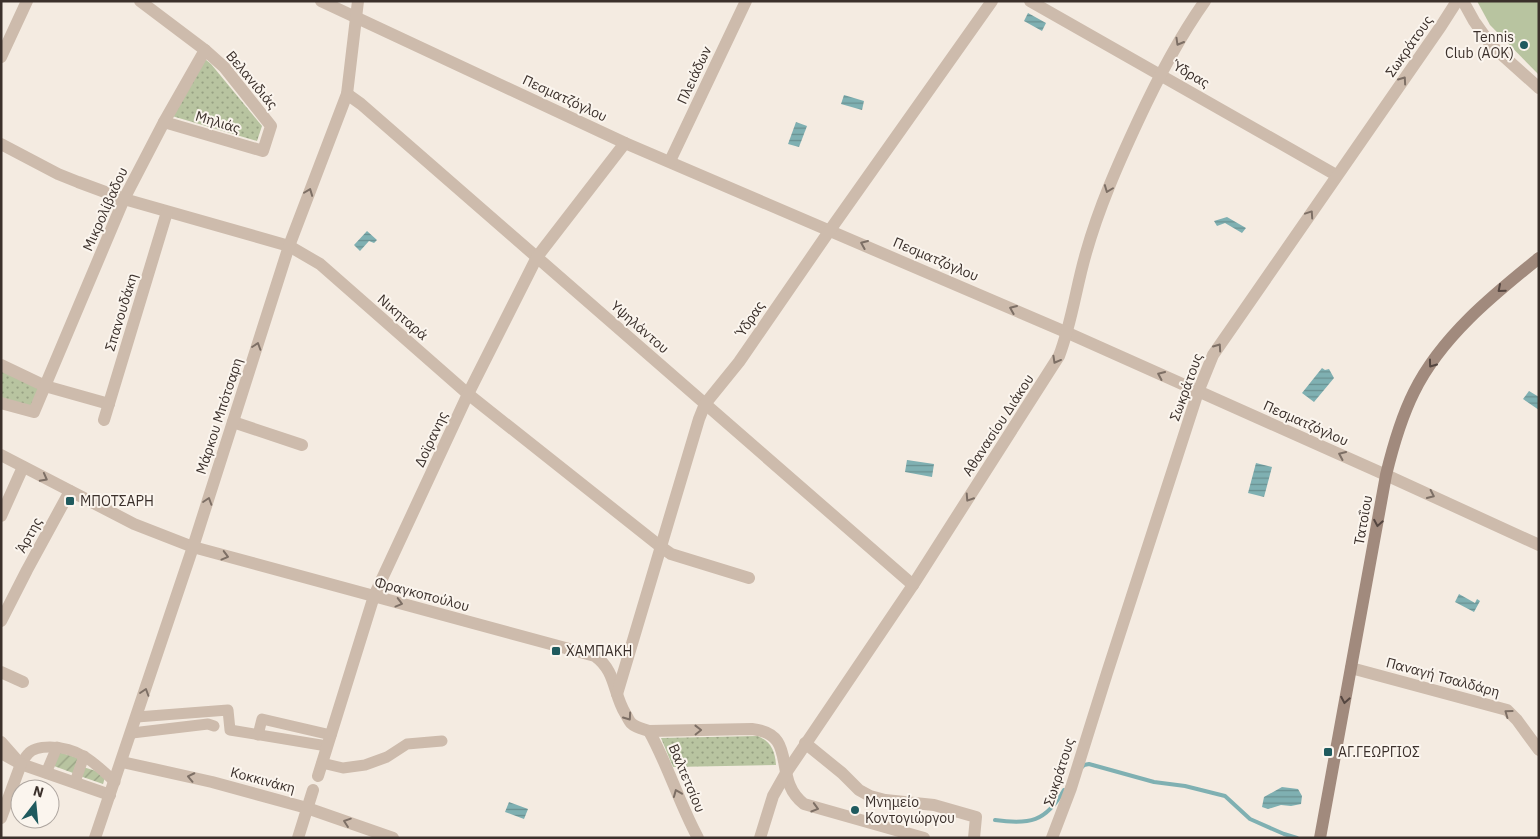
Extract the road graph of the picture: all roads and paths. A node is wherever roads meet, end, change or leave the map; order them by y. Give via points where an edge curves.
1 (26, 1) edge
2 (140, 1) edge
3 (321, 1) edge
4 (358, 1) edge
5 (746, 1) edge
6 (992, 1) edge
7 (1030, 1) edge
8 (1204, 1) edge
9 (1457, 1) edge
10 (1463, 1) edge
11 (355, 18) junction
12 (205, 50) junction
13 (1, 57) edge
14 (1160, 74) junction
15 (1539, 88) edge
16 (347, 94) junction
17 (164, 122) junction
18 (625, 143) junction
19 (1, 144) edge
20 (263, 151) joint
21 (670, 161) junction
22 (1336, 175) junction
23 (124, 199) junction
24 (167, 212) junction
25 (830, 230) junction
26 (288, 246) junction
27 (537, 257) junction
28 (1539, 258) edge
29 (1068, 333) junction
30 (1, 365) edge
31 (45, 386) junction
32 (1198, 392) junction
33 (468, 394) junction
34 (1, 403) edge
35 (109, 404) junction
36 (705, 404) junction
37 (104, 420) dead end
38 (233, 422) junction
39 (302, 445) dead end
40 (1, 455) edge
41 (23, 467) junction
42 (1386, 475) junction
43 (70, 491) junction
44 (1, 516) edge
45 (1539, 545) edge
46 (193, 547) junction
47 (661, 547) junction
48 (749, 578) dead end
49 (913, 585) junction
50 (374, 596) junction
51 (1, 621) edge
52 (1351, 668) junction
53 (1, 672) edge
54 (24, 682) dead end
55 (617, 694) junction
56 (137, 717) junction
57 (214, 726) dead end
58 (650, 731) junction
59 (132, 733) junction
60 (258, 735) junction
61 (442, 740) dead end
62 (329, 741) junction
63 (1, 742) edge
64 (805, 743) junction
65 (57, 747) junction
66 (1539, 750) edge
67 (1, 754) edge
68 (84, 756) junction
69 (122, 762) junction
70 (322, 763) junction
71 (21, 764) junction
72 (46, 773) junction
73 (786, 774) junction
74 (318, 776) dead end
75 (75, 782) junction
76 (115, 782) junction
77 (313, 790) dead end
78 (110, 795) junction
79 (307, 808) junction
80 (1, 818) edge
81 (1320, 835) edge
82 (96, 838) edge
83 (298, 838) edge
84 (393, 838) edge
85 (698, 838) edge
86 (760, 838) edge
87 (924, 838) edge
88 (974, 838) edge
89 (1052, 838) edge

1 - 13 street
2 - 12 street, Βελανιδιάς
3 - 11 street, Πεσματζόγλου
4 - 11 street, Μάρκου Μπότσαρη
5 - 21 street, Πλειάδων
6 - 25 street, Ύδρας
7 - 14 street, Ύδρας
8 -> 14 street, Αθανασίου Διάκου
22 -> 9 street, Σωκράτους
10 - 15 street via 1491,45
11 - 16 street, Μάρκου Μπότσαρη
11 - 18 street, Πεσματζόγλου
12 - 17 street, Μικρολίβαδου
12 - 20 street, Βελανιδιάς via 224,67 271,126
14 - 22 street, Ύδρας
14 -> 29 street, Αθανασίου Διάκου via 1097,218 1085,254
26 -> 16 street, Μάρκου Μπότσαρη
16 - 27 street, Υψηλάντου
17 - 20 street, Μηλιάς
17 - 23 street, Μικρολίβαδου
18 - 21 street, Πεσματζόγλου
18 - 27 street, Δοϊρανης
19 - 23 street, Νικηταρά via 58,174
21 - 25 street, Πεσματζόγλου
32 -> 22 street, Σωκράτους via 1213,355
23 - 24 street, Νικηταρά
23 - 31 street, Μικρολίβαδου
24 - 26 street, Νικηταρά
24 - 35 street, Σπανουδάκη
29 -> 25 street, Πεσματζόγλου
25 - 36 street, Ύδρας via 739,362
26 - 33 street, Νικηταρά via 320,264
38 -> 26 street, Μάρκου Μπότσαρη
27 - 33 street, Δοϊρανης
27 - 36 street, Υψηλάντου
28 -> 42 main road, Τατοΐου via 1489,300 1434,361 1404,414
32 -> 29 street, Πεσματζόγλου
29 -> 49 street, Αθανασίου Διάκου via 1042,386
30 - 31 street
31 - 34 street, Μικρολίβαδου via 34,412
31 - 35 street
42 -> 32 street, Πεσματζόγλου
32 - 89 street, Σωκράτους via 1071,788
33 - 47 street, Νικηταρά
33 - 50 street, Δοϊρανης
35 - 37 street, Σπανουδάκη
36 - 47 street, Ύδρας
36 - 49 street, Υψηλάντου
38 - 39 street
46 -> 38 street, Μάρκου Μπότσαρη
40 - 41 street, Φραγκοπούλου
41 -> 43 street, Φραγκοπούλου
41 - 44 street
42 -> 45 street, Πεσματζόγλου
42 -> 52 main road, Τατοΐου
43 - 46 street, Φραγκοπούλου via 134,524
43 - 51 street, Άρτης
46 -> 50 street, Φραγκοπούλου
56 -> 46 street, Μάρκου Μπότσαρη
47 - 48 street, Νικηταρά via 670,554
47 - 55 street, Ύδρας
49 - 64 street, Αθανασίου Διάκου
50 -> 55 street, Φραγκοπούλου via 595,656 610,671
50 - 62 street, Δοϊρανης
66 -> 52 street, Παναγή Τσαλδάρη via 1507,710
52 -> 81 main road, Τατοΐου
53 - 54 street
55 -> 58 street, Φραγκοπούλου via 631,723
56 - 59 street, Μάρκου Μπότσαρη
56 - 60 street via 228,710 230,730
57 - 59 street via 208,724
58 -> 73 street via 764,730 780,745
85 -> 58 street, Βαλτετσίου
59 - 69 street, Μάρκου Μπότσαρη
60 - 62 street
60 - 62 street via 262,719
61 - 70 street via 407,744 387,757 364,765 343,768
62 - 70 street, Δοϊρανης
63 - 71 street
64 - 73 street, Αθανασίου Διάκου
64 - 88 street via 870,796 934,805 976,817
65 - 68 street
65 - 71 street via 36,749
65 - 72 street
67 - 71 street
68 - 75 street
68 - 76 street
69 - 76 street, Μάρκου Μπότσαρη
79 -> 69 street, Κοκκινάκη
70 - 74 street, Δοϊρανης
71 - 72 street
71 - 80 street
72 - 75 street
73 - 86 street, Αθανασίου Διάκου via 773,796
73 -> 87 street via 790,790 804,804
75 - 78 street
76 - 78 street, Μάρκου Μπότσαρη
77 - 79 street
78 - 82 street, Μάρκου Μπότσαρη
79 - 83 street
84 -> 79 street, Κοκκινάκη

